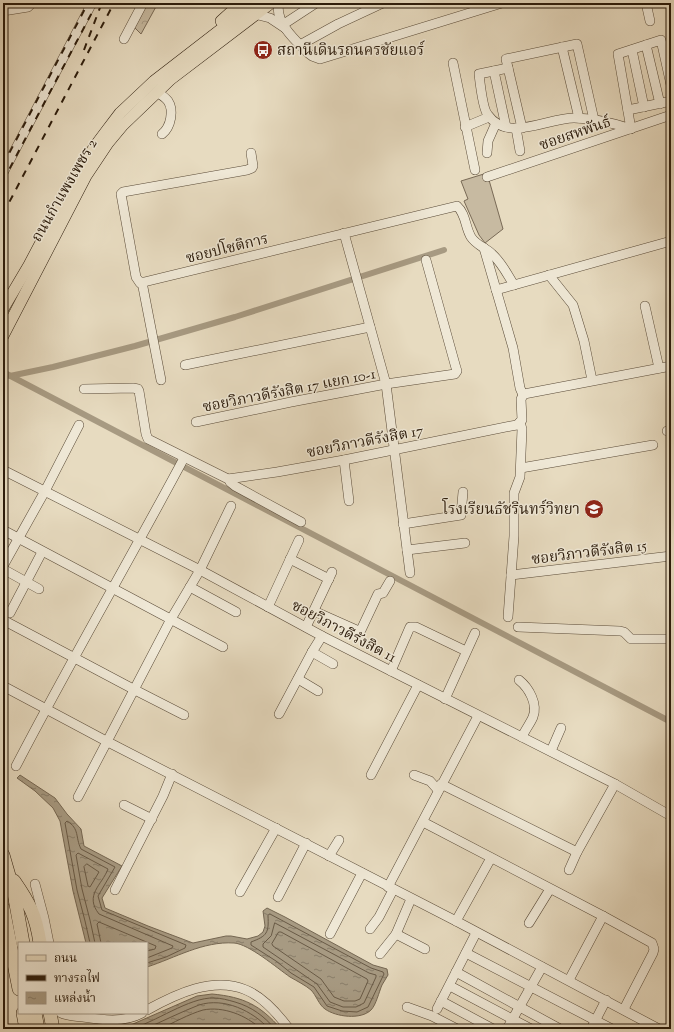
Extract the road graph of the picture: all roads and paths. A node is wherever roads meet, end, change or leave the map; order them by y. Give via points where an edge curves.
1 (32, 3) edge
2 (92, 3) edge
3 (143, 3) edge
4 (241, 3) edge
5 (255, 3) edge
6 (271, 3) edge
7 (279, 3) edge
8 (383, 3) edge
9 (502, 3) edge
10 (646, 3) edge
11 (312, 4) edge
12 (3, 11) edge
13 (255, 14) junction
14 (650, 21) dead end
15 (285, 26) junction
16 (124, 39) dead end
17 (204, 41) junction
18 (300, 45) junction
19 (646, 45) junction
20 (562, 47) junction
21 (632, 50) junction
22 (453, 63) dead end
23 (508, 68) junction
24 (494, 71) junction
25 (671, 85) edge
26 (158, 92) junction
27 (671, 101) edge
28 (660, 104) junction
29 (644, 106) junction
30 (628, 110) junction
31 (671, 115) edge
32 (579, 118) junction
33 (493, 120) junction
34 (594, 120) junction
35 (465, 127) junction
36 (506, 127) junction
37 (519, 128) junction
38 (631, 129) junction
39 (162, 134) dead end
40 (520, 151) dead end
41 (251, 153) dead end
42 (487, 153) dead end
43 (475, 170) dead end
44 (3, 173) edge
45 (487, 177) dead end
46 (344, 233) junction
47 (671, 241) edge
48 (484, 248) junction
49 (426, 260) dead end
50 (549, 275) junction
51 (142, 282) junction
52 (514, 285) junction
53 (496, 290) junction
54 (645, 306) dead end
55 (3, 309) edge
56 (370, 327) junction
57 (3, 336) edge
58 (184, 365) dead end
59 (671, 366) edge
60 (659, 368) junction
61 (161, 380) dead end
62 (592, 380) junction
63 (386, 384) junction
64 (84, 389) dead end
65 (523, 395) junction
66 (196, 422) dead end
67 (520, 422) junction
68 (79, 425) dead end
69 (653, 445) dead end
70 (394, 449) junction
71 (184, 458) junction
72 (344, 460) junction
73 (521, 468) junction
74 (3, 470) edge
75 (230, 479) junction
76 (45, 491) junction
77 (463, 492) dead end
78 (349, 501) dead end
79 (231, 506) dead end
80 (301, 522) dead end
81 (404, 524) junction
82 (3, 530) edge
83 (18, 539) junction
84 (140, 540) junction
85 (299, 540) dead end
86 (465, 543) dead end
87 (407, 550) junction
88 (42, 552) junction
89 (671, 556) edge
90 (290, 559) junction
91 (3, 568) edge
92 (200, 570) junction
93 (410, 573) dead end
94 (511, 575) junction
95 (390, 581) dead end
96 (25, 582) junction
97 (190, 587) junction
98 (39, 589) dead end
99 (113, 590) junction
100 (268, 607) junction
101 (314, 611) junction
102 (236, 612) dead end
103 (10, 613) dead end
104 (508, 617) dead end
105 (171, 619) junction
106 (3, 620) edge
107 (306, 627) junction
108 (518, 627) dead end
109 (475, 633) dead end
110 (322, 636) junction
111 (671, 639) edge
112 (223, 647) dead end
113 (466, 651) junction
114 (312, 652) junction
115 (74, 657) junction
116 (333, 664) dead end
117 (391, 671) junction
118 (298, 679) junction
119 (519, 680) dead end
120 (418, 685) junction
121 (3, 686) edge
122 (135, 690) junction
123 (318, 691) dead end
124 (445, 699) junction
125 (46, 709) junction
126 (279, 714) dead end
127 (184, 715) dead end
128 (478, 716) junction
129 (561, 728) dead end
130 (522, 737) junction
131 (108, 742) junction
132 (551, 751) junction
133 (16, 766) dead end
134 (172, 774) junction
135 (414, 774) dead end
136 (371, 775) dead end
137 (615, 784) junction
138 (440, 787) junction
139 (78, 797) dead end
140 (124, 804) dead end
141 (671, 816) edge
142 (152, 818) junction
143 (423, 822) junction
144 (276, 828) junction
145 (339, 840) dead end
146 (306, 843) junction
147 (577, 852) junction
148 (3, 855) edge
149 (329, 856) junction
150 (491, 858) junction
151 (3, 867) edge
152 (569, 870) dead end
153 (362, 873) junction
154 (35, 884) dead end
155 (391, 888) junction
156 (550, 889) junction
157 (115, 890) dead end
158 (240, 892) dead end
159 (278, 897) dead end
160 (411, 899) junction
161 (3, 908) edge
162 (603, 916) junction
163 (456, 921) junction
164 (529, 923) dead end
165 (370, 929) dead end
166 (476, 933) junction
167 (330, 934) dead end
168 (396, 934) junction
169 (23, 942) edge
170 (40, 942) edge
171 (49, 942) edge
172 (425, 949) dead end
173 (466, 953) junction
174 (380, 954) dead end
175 (542, 967) junction
176 (456, 972) junction
177 (569, 980) junction
178 (18, 984) edge
179 (450, 986) junction
180 (530, 986) junction
181 (606, 1000) junction
182 (520, 1006) junction
183 (408, 1007) dead end
184 (148, 1009) edge
185 (437, 1009) junction
186 (624, 1009) junction
187 (23, 1014) edge
188 (35, 1014) edge
189 (50, 1014) edge
190 (64, 1014) edge
191 (139, 1014) edge
192 (512, 1019) junction
193 (595, 1020) junction
194 (26, 1029) edge
195 (38, 1029) edge
196 (53, 1029) edge
197 (289, 1029) edge
198 (457, 1029) edge
199 (493, 1029) edge
200 (507, 1029) edge
201 (531, 1029) edge
202 (560, 1029) edge
203 (591, 1029) edge
204 (612, 1029) edge
205 (659, 1029) edge

1 - 12 street via 28,7
2 - 44 street
3 - 16 street
4 - 17 main road
5 - 17 main road, ถนนกำแพงเพชร 2
6 - 13 main road, ถนนกำแพงเพชร 2
7 - 15 street via 278,12
8 - 18 street
9 - 18 street via 320,59 312,56
10 - 14 street
11 - 15 street
13 - 15 street
13 - 26 main road, ถนนกำแพงเพชร 2
15 - 18 street
17 - 55 main road, ถนนกำแพงเพชร 2 via 154,81 120,113 107,130 78,173
19 - 21 street
19 - 25 street via 661,40
19 - 28 street
20 - 23 street via 506,59
20 - 32 street
20 - 34 street via 577,44
21 - 29 street
21 - 30 street via 618,54
22 - 35 street
23 - 24 street
23 - 37 street
24 - 33 street via 479,74 486,114
24 - 36 street
26 - 39 street via 167,100 171,113 170,123
26 - 57 main road, ถนนกำแพงเพชร 2 via 123,125 96,161
27 - 28 street
28 - 29 street
29 - 30 street
30 - 38 street
31 - 38 street, ซอยสหพันธ์
32 - 34 street
32 - 37 street
33 - 35 street
33 - 36 street
33 - 42 street
34 - 38 street
35 - 43 street
36 - 37 street
37 - 40 street
38 - 45 street, ซอยสหพันธ์
41 - 51 street via 253,166 247,170 121,194 136,278
46 - 48 street, ซอยปโชติการ via 457,206 464,217 470,236
46 - 51 street, ซอยปโชติการ
46 - 56 street
47 - 50 street
48 - 52 street, ซอยปโชติการ via 492,253
48 - 53 street
49 - 63 street, ซอยวิภาวดีรังสิต 17 แยก 10-1 via 456,371 452,375
50 - 52 street
50 - 62 street via 573,305
51 - 61 street
52 - 53 street
53 - 65 street via 513,348
54 - 60 street
56 - 58 street
56 - 63 street
59 - 60 street
60 - 62 street
62 - 65 street
63 - 66 street, ซอยวิภาวดีรังสิต 17 แยก 10-1
63 - 70 street
64 - 71 street via 138,389 148,439
65 - 67 street
67 - 70 street, ซอยวิภาวดีรังสิต 17 via 511,426
67 - 73 street
68 - 76 street
69 - 73 street
70 - 72 street, ซอยวิภาวดีรังสิต 17
70 - 81 street
71 - 75 street
71 - 84 street
72 - 75 street, ซอยวิภาวดีรังสิต 17
72 - 78 street
73 - 94 street via 514,492
74 - 76 street, ซอยวิภาวดีรังสิต 11
75 - 80 street via 235,486
76 - 83 street
76 - 84 street, ซอยวิภาวดีรังสิต 11
77 - 81 street via 461,515
79 - 92 street
81 - 87 street
82 - 83 street
83 - 88 street
83 - 91 street
84 - 92 street, ซอยวิภาวดีรังสิต 11
84 - 99 street
85 - 90 street
86 - 87 street
87 - 93 street
88 - 96 street
88 - 99 street
89 - 94 street, ซอยวิภาวดีรังสิต 15
90 - 100 street
90 - 101 street via 330,575
91 - 96 street
92 - 97 street
92 - 100 street, ซอยวิภาวดีรังสิต 11
94 - 104 street
95 - 101 street via 383,593 378,594 359,631
96 - 98 street
96 - 103 street
97 - 102 street
97 - 105 street
99 - 105 street
99 - 115 street
100 - 107 street, ซอยวิภาวดีรังสิต 11
101 - 107 street
105 - 112 street
105 - 122 street
106 - 115 street
107 - 110 street, ซอยวิภาวดีรังสิต 11
108 - 111 street via 620,630 631,639
109 - 113 street
110 - 114 street
110 - 117 street, ซอยวิภาวดีรังสิต 11
113 - 117 street via 416,627 410,628
113 - 124 street
114 - 116 street
114 - 118 street
115 - 122 street
115 - 125 street
117 - 120 street, ซอยวิภาวดีรังสิต 11
118 - 123 street
118 - 126 street
119 - 130 street via 529,691 534,707 534,716
120 - 124 street, ซอยวิภาวดีรังสิต 11
120 - 136 street
121 - 125 street
122 - 127 street
122 - 131 street
124 - 128 street, ซอยวิภาวดีรังสิต 11
125 - 131 street
125 - 133 street
128 - 130 street, ซอยวิภาวดีรังสิต 11
128 - 138 street
129 - 132 street
130 - 132 street, ซอยวิภาวดีรังสิต 11
131 - 134 street
131 - 139 street
132 - 137 street, ซอยวิภาวดีรังสิต 11
134 - 142 street
134 - 144 street
135 - 138 street
137 - 141 street, ซอยวิภาวดีรังสิต 11
137 - 147 street
138 - 143 street
138 - 147 street
140 - 142 street
142 - 157 street
143 - 150 street
143 - 155 street
144 - 146 street
144 - 158 street
145 - 149 street
146 - 149 street
146 - 159 street
147 - 152 street
148 - 169 highway via 14,893
149 - 153 street
150 - 156 street
150 - 163 street
151 - 170 highway via 33,910
153 - 155 street
153 - 167 street
154 - 171 street
155 - 160 street
155 - 165 street via 379,917
156 - 162 street
156 - 164 street
160 - 163 street
160 - 168 street
161 - 178 highway
162 - 177 street
162 - 186 street via 654,945 653,953
163 - 166 street
166 - 173 street
166 - 175 street
168 - 172 street
168 - 174 street
173 - 176 street
173 - 180 street
175 - 177 street
175 - 180 street
176 - 179 street
176 - 182 street
177 - 181 street
179 - 185 street
179 - 192 street
180 - 182 street
180 - 193 street
181 - 186 street
181 - 193 street
182 - 192 street
182 - 202 street
183 - 185 street
184 - 197 street via 193,990 230,985 247,990 263,1000
185 - 198 street
185 - 199 street
186 - 205 street
187 - 194 highway
188 - 195 highway
189 - 196 highway
190 - 191 street via 106,1020 126,1019
192 - 200 street
192 - 201 street
193 - 203 street
193 - 204 street

